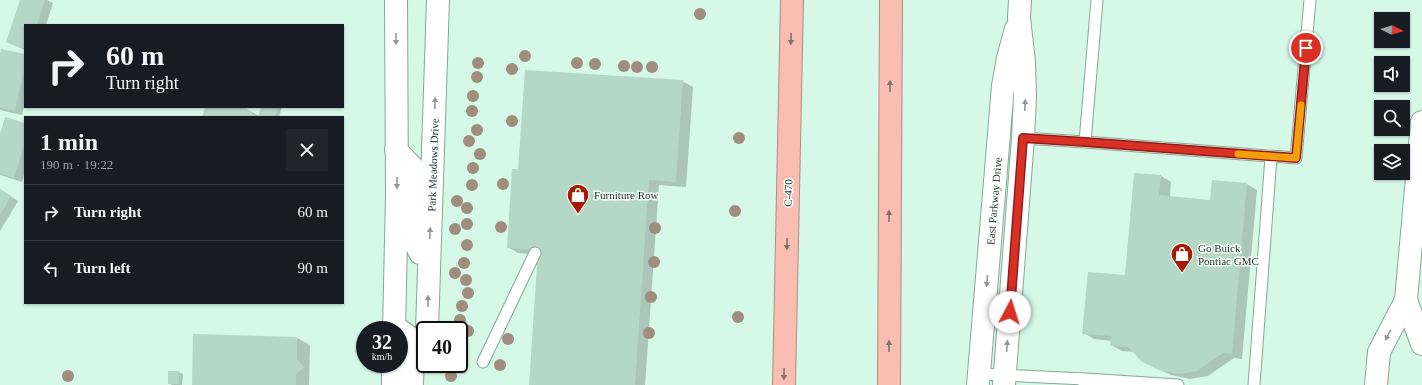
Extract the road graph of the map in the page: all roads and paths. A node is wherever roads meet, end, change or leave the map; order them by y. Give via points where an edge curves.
1 (396, 0) edge
2 (438, 0) edge
3 (792, 0) edge
4 (890, 0) edge
5 (1097, 0) edge
6 (1310, 0) edge
7 (1019, 9) edge
8 (1422, 122) edge
9 (1023, 138) junction
10 (1085, 142) junction
11 (396, 150) junction
12 (1271, 157) junction
13 (535, 253) dead end
14 (429, 272) junction
15 (1406, 300) junction
16 (394, 321) edge
17 (428, 321) edge
18 (408, 337) edge
19 (1422, 344) edge
20 (483, 362) dead end
21 (393, 373) edge
22 (427, 373) edge
23 (979, 380) edge
24 (1005, 380) edge
25 (1084, 382) edge
26 (393, 385) edge
27 (412, 385) edge
28 (426, 385) edge
29 (784, 385) edge
30 (889, 385) edge
31 (1178, 385) edge
32 (1254, 385) edge
33 (1376, 385) edge

1 -> 11 main road
14 -> 2 main road, Park Meadows Drive
3 -> 29 highway, C-470
30 -> 4 highway
5 - 10 lane
6 - 12 lane via 1296,158
9 -> 7 main road, East Parkway Drive via 1025,76
7 -> 23 main road, East Parkway Drive via 1003,86
8 - 15 main road
9 - 10 lane
24 -> 9 main road, East Parkway Drive
10 - 12 lane
11 - 14 main road via 416,171 415,242
11 -> 16 main road
12 - 32 lane
13 - 20 lane
17 -> 14 main road, Park Meadows Drive
15 - 19 main road
15 -> 33 main road via 1379,352
18 - 27 main road via 413,340
21 - 26 main road
22 - 28 main road
23 - 24 lane
24 - 25 lane
25 - 31 lane

